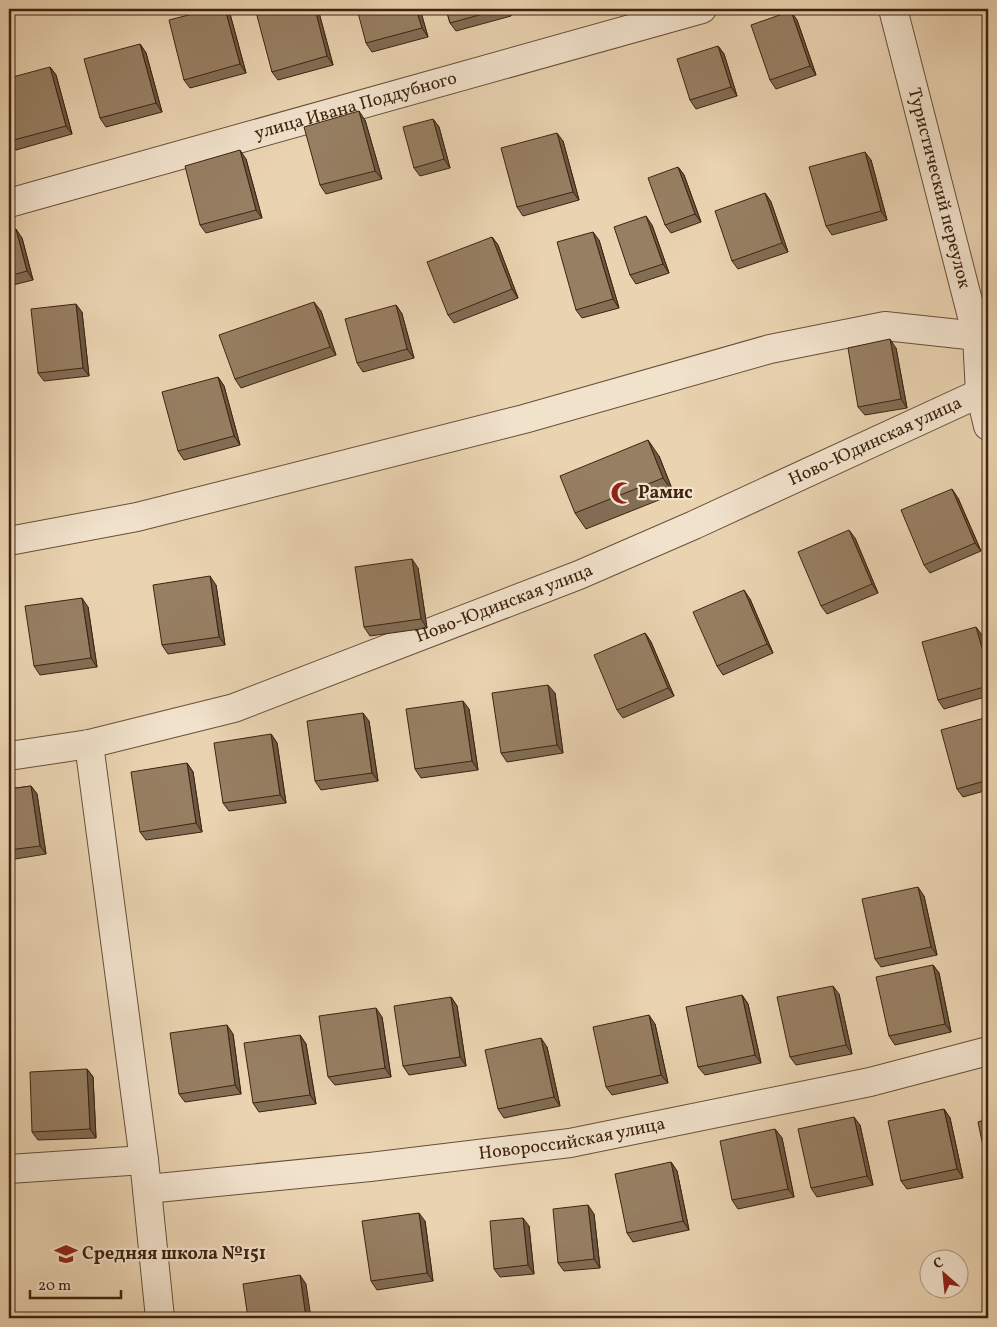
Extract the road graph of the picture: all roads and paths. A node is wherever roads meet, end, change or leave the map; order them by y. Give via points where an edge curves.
1 (702, 9) edge
2 (893, 9) edge
3 (9, 203) edge
4 (983, 335) edge
5 (980, 393) junction
6 (988, 426) edge
7 (9, 541) edge
8 (89, 744) junction
9 (9, 756) edge
10 (988, 1051) edge
11 (144, 1160) junction
12 (9, 1169) edge
13 (147, 1189) junction
14 (160, 1318) edge

1 - 3 street, улица Ивана Поддубного
2 - 4 street, Туристический переулок
4 - 5 street, Туристический переулок
4 - 7 street via 884,326 770,350 524,419 147,514
5 - 6 street, Туристический переулок
5 - 8 street, Ново-Юдинская улица via 578,575 234,708
8 - 9 street, Ново-Юдинская улица
8 - 11 street
10 - 13 street, Новороссийская улица via 870,1082 570,1143
11 - 12 street
11 - 13 street
13 - 14 street

